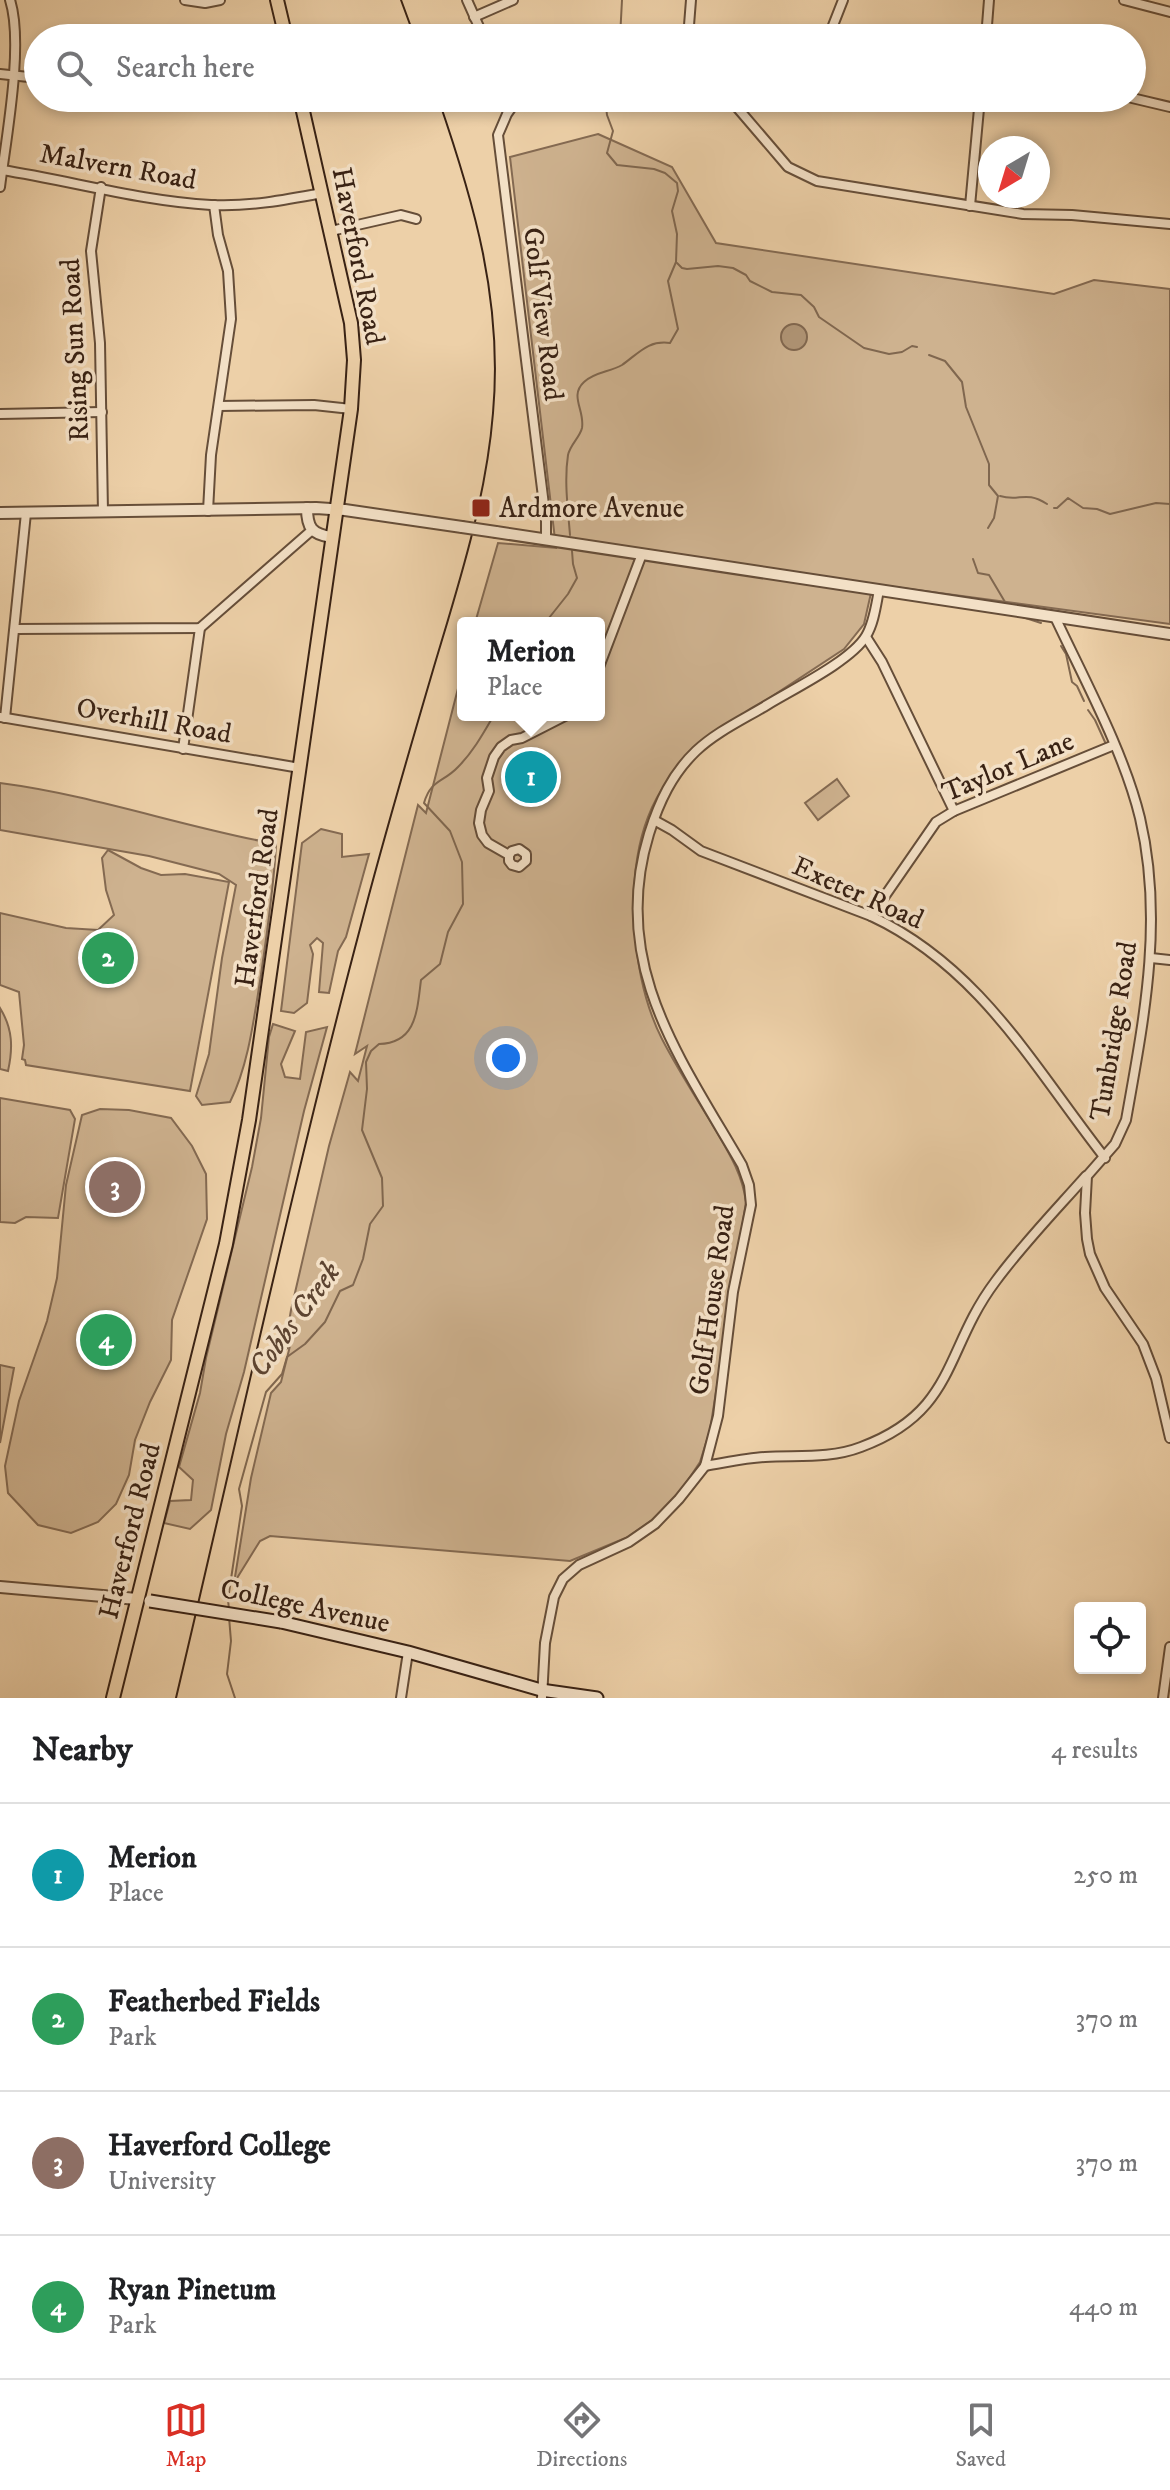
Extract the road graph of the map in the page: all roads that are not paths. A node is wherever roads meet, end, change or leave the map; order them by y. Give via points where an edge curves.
1 (10, 0) edge
2 (185, 0) edge
3 (220, 0) edge
4 (277, 0) edge
5 (467, 0) edge
6 (513, 0) edge
7 (691, 0) edge
8 (843, 0) edge
9 (989, 0) edge
10 (1124, 0) edge
11 (1170, 12) edge
12 (474, 17) junction
13 (283, 24) edge
14 (477, 24) edge
15 (689, 24) edge
16 (834, 24) edge
17 (987, 24) edge
18 (0, 74) edge
19 (13, 75) junction
20 (24, 76) edge
21 (1146, 101) edge
22 (1170, 107) edge
23 (303, 112) edge
24 (508, 112) edge
25 (743, 112) edge
26 (979, 112) edge
27 (2, 170) edge
28 (0, 187) edge
29 (101, 187) junction
30 (322, 193) junction
31 (214, 205) junction
32 (970, 206) junction
33 (416, 219) dead end
34 (1170, 224) edge
35 (331, 231) junction
36 (219, 406) junction
37 (351, 409) junction
38 (102, 412) junction
39 (0, 414) edge
40 (307, 508) junction
41 (335, 509) junction
42 (208, 511) junction
43 (103, 512) junction
44 (0, 513) edge
45 (26, 513) junction
46 (312, 530) junction
47 (331, 537) junction
48 (546, 540) junction
49 (642, 554) junction
50 (879, 590) junction
51 (1055, 617) junction
52 (200, 628) junction
53 (15, 629) junction
54 (1170, 634) edge
55 (866, 637) junction
56 (605, 651) edge
57 (2, 718) edge
58 (555, 721) edge
59 (1114, 745) junction
60 (183, 749) junction
61 (300, 768) junction
62 (954, 811) junction
63 (654, 820) junction
64 (509, 855) dead end
65 (871, 916) junction
66 (1151, 958) junction
67 (1170, 960) edge
68 (1105, 1158) junction
69 (1087, 1176) junction
70 (1170, 1438) edge
71 (705, 1466) junction
72 (0, 1587) edge
73 (143, 1600) junction
74 (1170, 1647) edge
75 (408, 1652) junction
76 (541, 1694) edge
77 (113, 1698) edge
78 (401, 1698) edge
79 (597, 1698) edge
80 (1163, 1698) edge

1 - 19 street
2 - 3 street
4 - 13 main road
5 - 12 street
6 - 12 street
7 - 15 street
8 - 16 street
9 - 17 street
10 - 11 street
12 - 14 street
18 - 19 street
19 - 20 street
19 - 27 street
21 - 22 street
23 - 30 main road, Haverford Road
24 - 48 street, Golf View Road via 498,135
25 - 32 street via 788,167 817,181
26 - 32 street
27 - 28 street
27 - 29 street, Malvern Road
29 - 31 street, Malvern Road
29 - 38 street, Rising Sun Road via 91,251
30 - 31 street, Malvern Road
30 - 35 main road, Haverford Road
31 - 36 street via 228,271 231,319
32 - 34 street
33 - 35 street via 401,215
35 - 37 main road, Haverford Road via 351,323
36 - 37 street
36 - 42 street
37 - 41 main road, Haverford Road
38 - 39 street
38 - 43 street, Rising Sun Road
40 - 41 street
40 - 42 street
40 - 46 street
41 - 47 main road, Haverford Road
41 - 48 street, bridge
42 - 43 street
43 - 45 street
44 - 45 street
45 - 53 street
46 - 47 street
46 - 52 street
47 - 61 main road, Haverford Road
48 - 49 street
49 - 50 street
49 - 56 street
50 - 51 street
50 - 55 street
51 - 54 street
51 - 59 street, Tunbridge Road
52 - 53 street
52 - 60 street
53 - 57 street
55 - 62 street
55 - 63 street, Golf House Road via 842,659 698,749 663,794
57 - 60 street, Overhill Road
58 - 64 street via 511,740 494,757 479,823 488,843
59 - 62 street, Taylor Lane
59 - 66 street, Tunbridge Road via 1148,860
60 - 61 street, Overhill Road
61 - 73 main road, Haverford Road via 226,1244
62 - 65 street, Taylor Lane via 936,822
63 - 65 street, Exeter Road via 701,851
63 - 71 street, Golf House Road via 637,898 639,949 667,1037 742,1165 751,1205 733,1292 718,1416
65 - 68 street, Exeter Road via 928,950 991,1006
66 - 67 street
66 - 68 street, Tunbridge Road via 1126,1120
68 - 69 street, Tunbridge Road
69 - 70 street via 1090,1254 1105,1288 1143,1344
69 - 71 street, Tunbridge Road via 993,1284 940,1387 910,1420 843,1453
71 - 76 street, Golf House Road via 655,1524 563,1579 552,1603
72 - 73 street, College Avenue
73 - 75 main road, College Avenue, bridge via 281,1622
73 - 77 main road, Haverford Road
74 - 80 street
75 - 76 main road, College Avenue
75 - 78 street
76 - 79 main road, College Avenue

